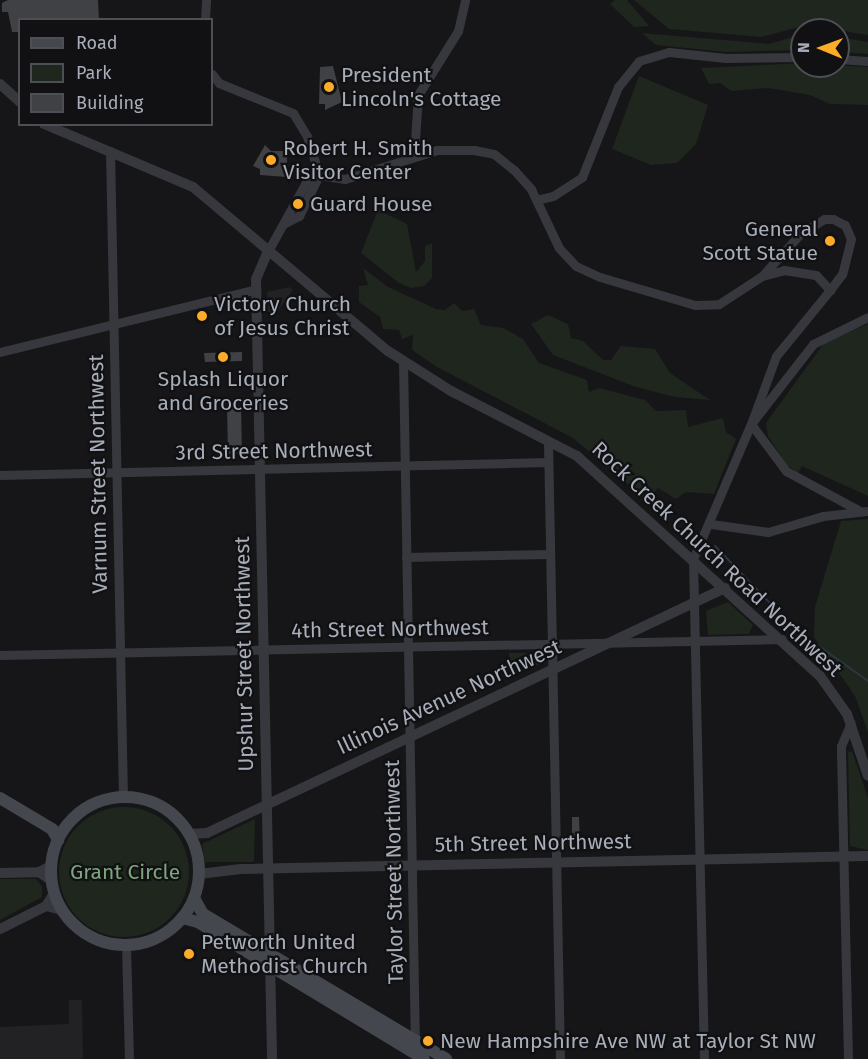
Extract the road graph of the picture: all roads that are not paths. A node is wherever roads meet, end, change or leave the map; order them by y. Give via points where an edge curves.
1 (206, 0) edge
2 (465, 0) edge
3 (205, 18) edge
4 (790, 57) edge
5 (850, 60) edge
6 (868, 61) edge
7 (213, 75) edge
8 (0, 84) edge
9 (18, 100) edge
10 (49, 126) edge
11 (110, 151) junction
12 (414, 155) junction
13 (319, 175) junction
14 (536, 200) junction
15 (268, 250) junction
16 (762, 276) junction
17 (256, 289) junction
18 (830, 290) junction
19 (868, 317) edge
20 (113, 323) junction
21 (0, 352) edge
22 (403, 361) junction
23 (751, 424) junction
24 (548, 441) junction
25 (548, 462) junction
26 (404, 466) junction
27 (260, 470) junction
28 (116, 472) junction
29 (0, 475) edge
30 (864, 511) edge
31 (711, 524) junction
32 (550, 554) junction
33 (406, 557) junction
34 (693, 559) junction
35 (725, 588) junction
36 (694, 603) junction
37 (782, 639) junction
38 (695, 640) junction
39 (613, 641) junction
40 (551, 643) junction
41 (408, 646) junction
42 (264, 649) junction
43 (120, 653) junction
44 (0, 655) edge
45 (551, 670) junction
46 (850, 723) junction
47 (409, 737) junction
48 (868, 776) edge
49 (123, 797) junction
50 (0, 798) edge
51 (267, 804) junction
52 (189, 834) junction
53 (55, 835) junction
54 (844, 856) junction
55 (868, 856) edge
56 (700, 860) junction
57 (556, 862) junction
58 (412, 865) junction
59 (51, 866) junction
60 (268, 868) junction
61 (0, 873) edge
62 (39, 873) junction
63 (199, 874) junction
64 (52, 886) junction
65 (194, 898) junction
66 (46, 906) junction
67 (62, 910) junction
68 (182, 918) junction
69 (0, 929) edge
70 (126, 945) junction
71 (269, 952) junction
72 (269, 966) junction
73 (415, 1040) junction
74 (418, 1057) edge
75 (129, 1059) edge
76 (272, 1059) edge
77 (446, 1059) edge
78 (560, 1059) edge
79 (704, 1059) edge
80 (848, 1059) edge

1 - 3 street
2 - 12 street via 458,31 416,102
4 - 14 street via 726,58 669,52 639,61 618,87 582,177 553,196
5 - 6 street
7 - 13 street via 219,83 293,113 307,136
8 - 9 street
10 - 11 street, Rock Creek Church Road Northwest
11 - 15 street, Rock Creek Church Road Northwest via 196,189
11 - 20 street, Varnum Street Northwest
12 - 13 street via 345,179
12 - 14 street via 454,148 494,154 514,170
13 - 15 street via 305,184
14 - 16 street via 559,248 576,266 650,294 695,305 719,304
15 - 17 street, Upshur Street Northwest via 258,269
15 - 22 street, Rock Creek Church Road Northwest
16 - 18 street via 802,271 816,275
16 - 18 street via 782,249 801,233 824,219 833,219 845,225 851,239 842,274
17 - 20 street
17 - 27 street, Upshur Street Northwest
18 - 23 street via 776,356
19 - 23 street via 813,344
20 - 21 street
20 - 28 street, Varnum Street Northwest
22 - 24 street, Rock Creek Church Road Northwest via 451,392
22 - 26 street, Taylor Street Northwest
23 - 30 street via 786,471
23 - 31 street
24 - 25 street
24 - 34 street, Rock Creek Church Road Northwest via 583,461
25 - 26 street, 3rd Street Northwest
25 - 32 street
26 - 27 street, 3rd Street Northwest
26 - 33 street, Taylor Street Northwest
27 - 28 street, 3rd Street Northwest
27 - 42 street, Upshur Street Northwest
28 - 29 street, 3rd Street Northwest
28 - 43 street, Varnum Street Northwest
30 - 31 street via 768,532
31 - 34 street
32 - 33 street
32 - 40 street
33 - 41 street, Taylor Street Northwest
34 - 35 street, Rock Creek Church Road Northwest
34 - 36 street
35 - 36 street, Illinois Avenue Northwest
35 - 37 street, Rock Creek Church Road Northwest
36 - 38 street
36 - 39 street, Illinois Avenue Northwest
37 - 38 street, 4th Street Northwest
37 - 46 street, Rock Creek Church Road Northwest via 826,683
38 - 39 street, 4th Street Northwest
38 - 56 street
39 - 40 street, 4th Street Northwest
39 - 45 street, Illinois Avenue Northwest
40 - 41 street, 4th Street Northwest
40 - 45 street
41 - 42 street, 4th Street Northwest
41 - 47 street, Taylor Street Northwest
42 - 43 street, 4th Street Northwest
42 - 51 street, Upshur Street Northwest
43 - 44 street, 4th Street Northwest
43 - 49 street, Varnum Street Northwest
45 - 47 street, Illinois Avenue Northwest
45 - 57 street
46 - 48 street, Rock Creek Church Road Northwest
46 - 54 street via 841,746
47 - 51 street, Illinois Avenue Northwest
47 - 58 street, Taylor Street Northwest
49 - 52 main road via 161,806
49 - 53 main road via 93,804
50 - 53 main road
51 - 52 street, Illinois Avenue Northwest via 207,833
51 - 60 street, Upshur Street Northwest
52 - 63 main road
53 - 59 main road
54 - 55 street, 5th Street Northwest
54 - 56 street, 5th Street Northwest
54 - 80 street
56 - 57 street, 5th Street Northwest
56 - 79 street
57 - 58 street, 5th Street Northwest
57 - 78 street
58 - 60 street, 5th Street Northwest
58 - 73 street, Taylor Street Northwest
59 - 62 street
59 - 64 main road
60 - 63 street, 5th Street Northwest
60 - 71 street, Upshur Street Northwest
61 - 62 street
62 - 64 street
63 - 65 main road
64 - 66 street
64 - 67 main road
65 - 68 main road
65 - 71 main road via 203,914
66 - 67 street
66 - 69 street
67 - 70 main road via 88,936
68 - 70 main road via 155,939
68 - 72 main road via 198,922
70 - 75 street
71 - 72 street, Upshur Street Northwest
71 - 73 main road
72 - 74 main road
72 - 76 street, Upshur Street Northwest
73 - 74 street, Taylor Street Northwest
73 - 77 main road

